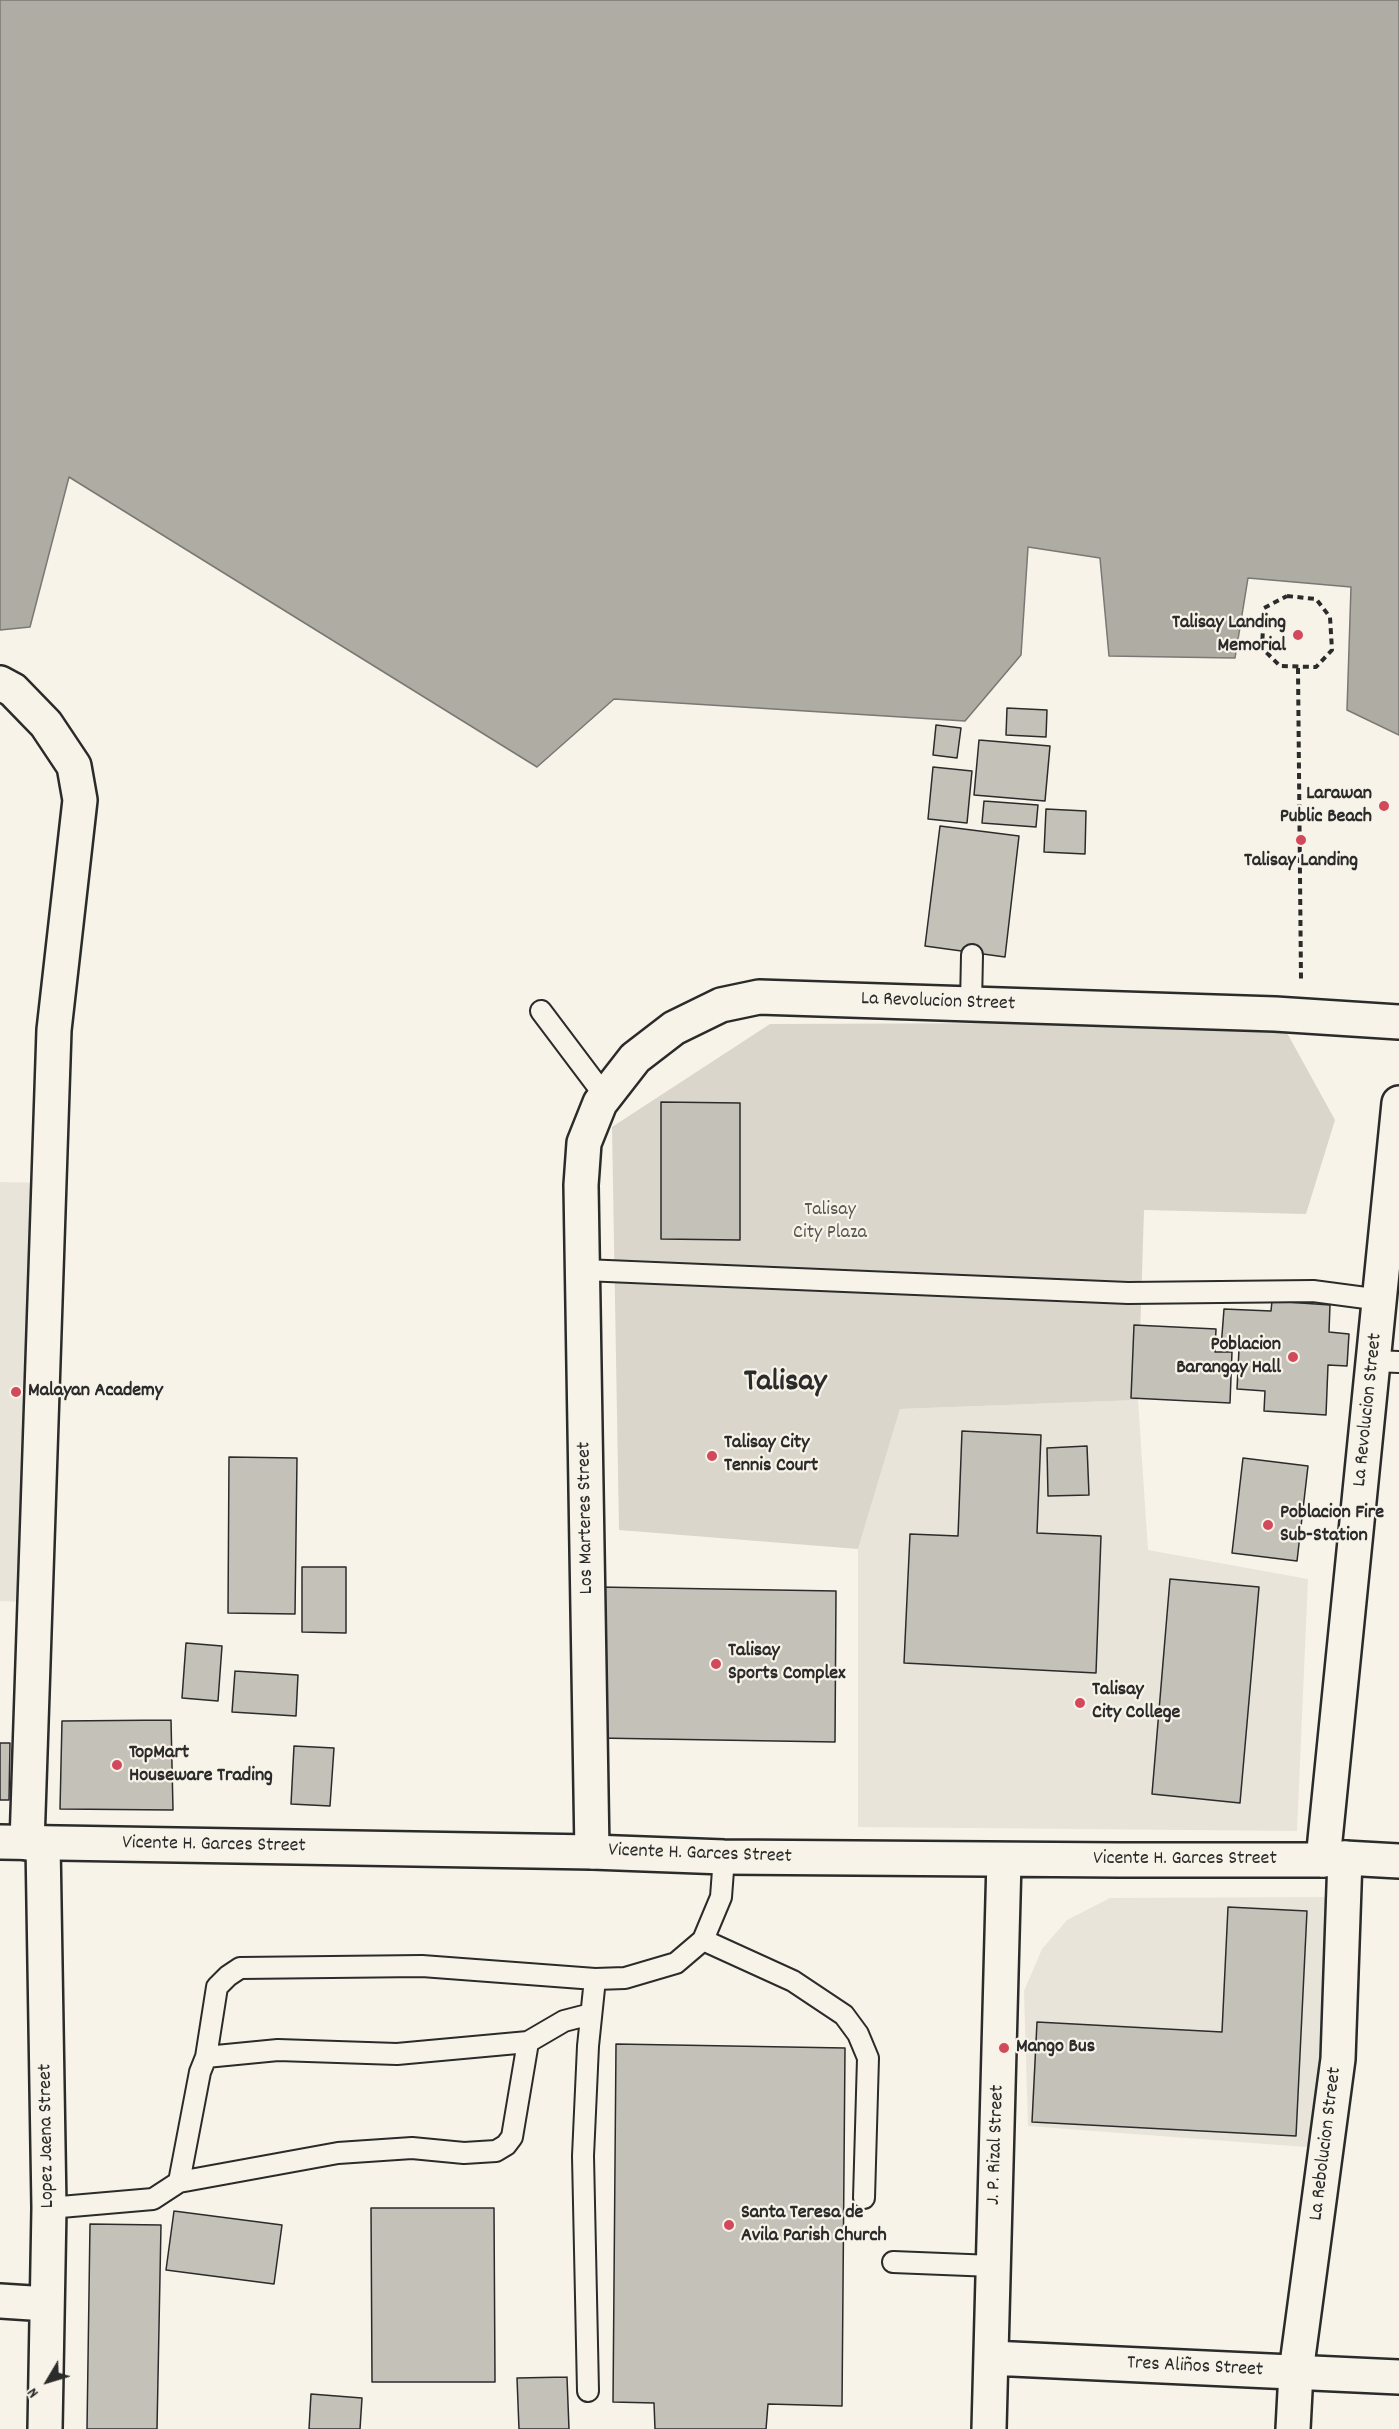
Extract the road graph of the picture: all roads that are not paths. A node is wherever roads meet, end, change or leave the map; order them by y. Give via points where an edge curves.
1 (0, 683) edge
2 (972, 955) dead end
3 (971, 1004) junction
4 (541, 1011) dead end
5 (1399, 1022) edge
6 (605, 1096) junction
7 (1399, 1103) edge
8 (581, 1185) joint
9 (584, 1270) junction
10 (1381, 1300) junction
11 (1387, 1362) edge
12 (23, 1843) edge
13 (592, 1852) junction
14 (724, 1857) junction
15 (1334, 1859) junction
16 (1004, 1860) junction
17 (1399, 1860) edge
18 (703, 1940) junction
19 (596, 1979) junction
20 (591, 2014) junction
21 (528, 2042) junction
22 (206, 2057) junction
23 (179, 2182) junction
24 (864, 2198) dead end
25 (49, 2208) junction
26 (893, 2262) dead end
27 (993, 2266) junction
28 (0, 2301) edge
29 (47, 2304) junction
30 (991, 2358) junction
31 (1296, 2372) junction
32 (1399, 2377) edge
33 (588, 2391) dead end
34 (45, 2429) edge
35 (989, 2429) edge
36 (1293, 2429) edge

1 - 12 street, Lopez Jaena Street via 13,690 46,724 74,766 80,800 54,1030
2 - 3 lane
3 - 5 street, La Revolucion Street
3 - 6 street, La Revolucion Street via 759,997 721,1005 674,1028 635,1058
4 - 6 lane
6 - 8 street, La Revolucion Street via 584,1143
7 - 10 street, La Revolucion Street
8 - 9 street, Los Marteres Street
9 - 10 lane via 1128,1293 1313,1292
9 - 13 street, Los Marteres Street
10 - 11 street, La Revolucion Street
11 - 15 street, La Revolucion Street
12 - 13 street, Vicente H. Garces Street
12 - 25 street, Lopez Jaena Street
13 - 14 street, Vicente H. Garces Street
14 - 16 street, Vicente H. Garces Street
14 - 18 lane via 721,1897
15 - 16 street, Vicente H. Garces Street
15 - 17 street, Vicente H. Garces Street
15 - 31 street, La Rebolucion Street via 1338,2058
16 - 27 street, J. P. Rizal Street
18 - 19 lane via 676,1963 625,1978
18 - 24 lane via 793,1981 844,2014 858,2034 868,2058
19 - 20 lane
19 - 22 lane via 422,1966 240,1968 217,1988
20 - 21 lane via 564,2020
20 - 33 lane via 583,2156
21 - 22 lane via 397,2054 278,2050
21 - 23 lane via 512,2137 496,2151 464,2153 412,2148 338,2153
22 - 23 lane
23 - 25 lane via 153,2199
25 - 29 street, Lopez Jaena Street
26 - 27 lane
27 - 30 street, J. P. Rizal Street
28 - 29 street
29 - 34 street, Lopez Jaena Street
30 - 31 street, Tres Aliños Street
30 - 35 street, J. P. Rizal Street
31 - 32 street, Tres Aliños Street
31 - 36 street, La Rebolucion Street

